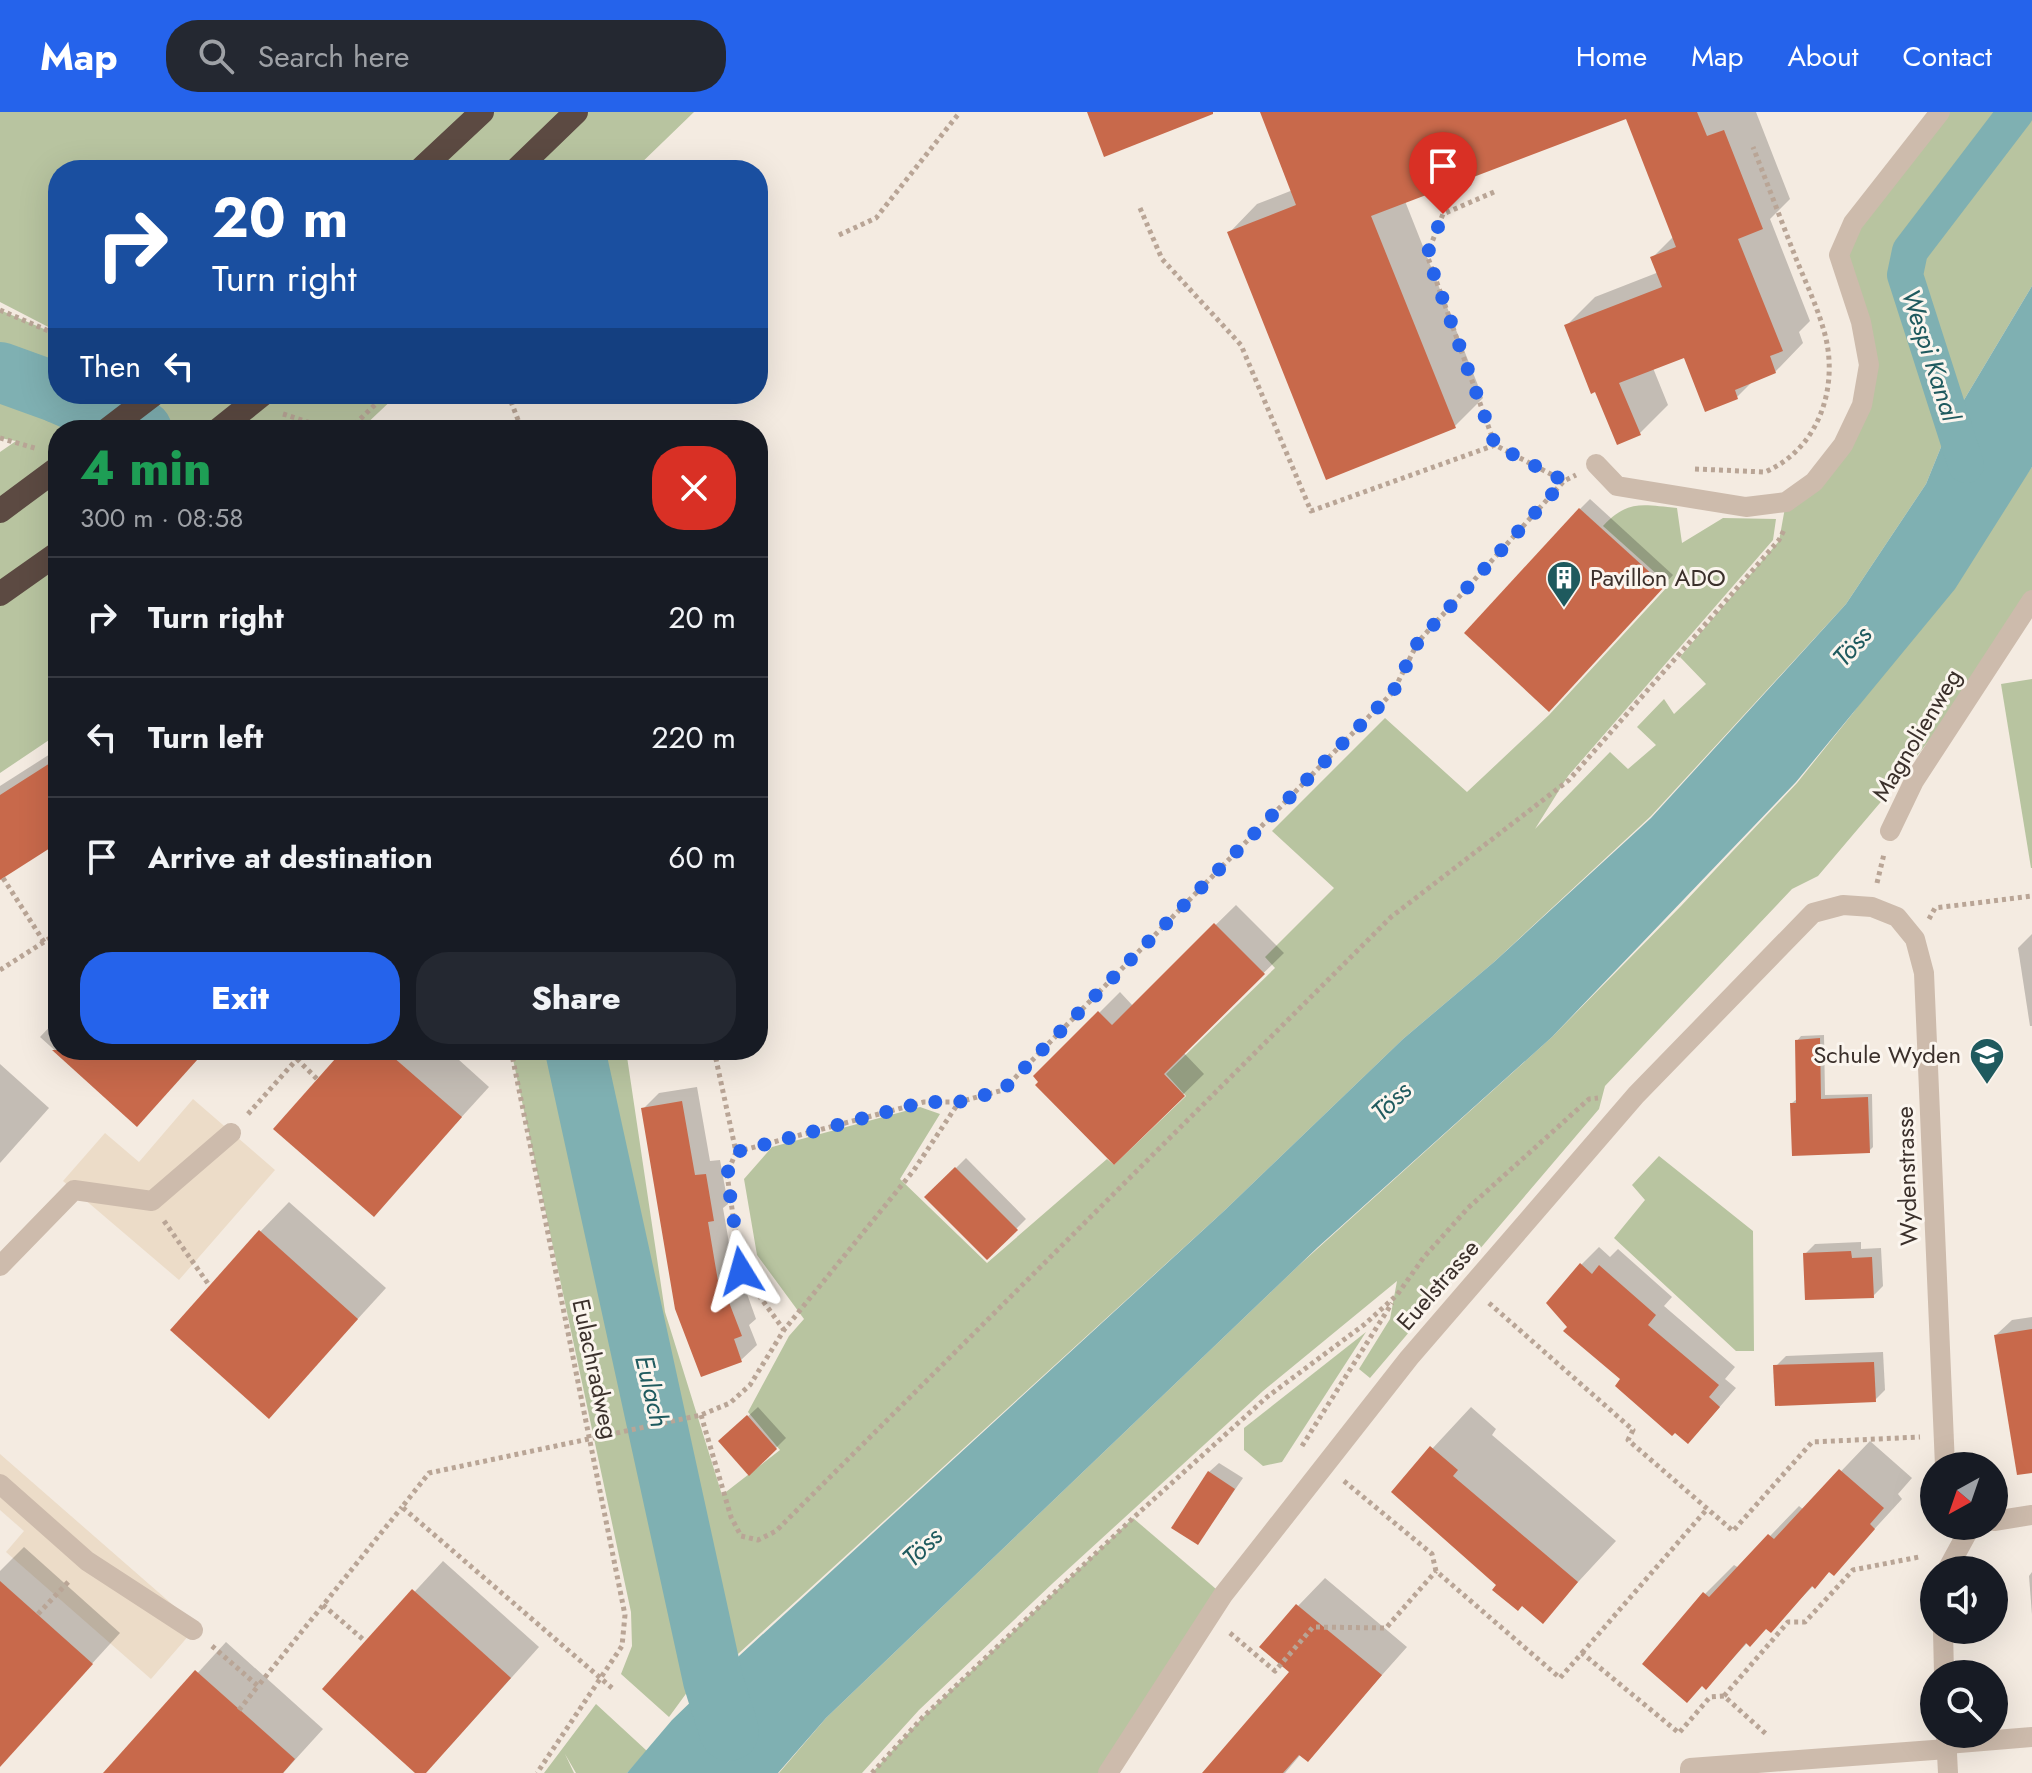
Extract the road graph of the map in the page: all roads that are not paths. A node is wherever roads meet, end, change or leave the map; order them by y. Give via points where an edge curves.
1 (482, 112) edge
2 (576, 112) edge
3 (1940, 112) edge
4 (431, 160) edge
5 (526, 160) edge
6 (141, 404) edge
7 (250, 404) edge
8 (120, 420) edge
9 (230, 420) edge
10 (1596, 464) road end
11 (48, 467) edge
12 (0, 511) edge
13 (48, 560) edge
14 (0, 594) edge
15 (2032, 600) edge
16 (1890, 831) road end
17 (1872, 907) joint
18 (231, 1133) road end
19 (0, 1266) edge
20 (1944, 1452) edge
21 (0, 1484) edge
22 (2032, 1515) edge
23 (2008, 1519) edge
24 (193, 1630) road end
25 (2032, 1737) edge
26 (2008, 1738) edge
27 (1920, 1745) edge
28 (1947, 1748) edge
29 (1108, 1773) edge
30 (1690, 1773) edge
31 (1948, 1773) edge

1 - 4 highway
2 - 5 highway
3 - 10 street via 1853,223 1839,255 1869,365 1862,405 1843,445 1814,482 1786,502 1746,507 1617,486
6 - 8 highway
7 - 9 highway, bridge
11 - 12 highway
13 - 14 highway
15 - 16 street, Magnolienweg via 1914,781
17 - 20 street, Wydenstrasse via 1897,917 1915,939 1924,973
17 - 29 street, Euelstrasse via 1843,905 1813,913 1636,1095 1470,1286 1325,1465 1209,1616
18 - 19 street via 152,1201 74,1190
21 - 24 street via 87,1561
22 - 23 street
25 - 26 street
27 - 30 street via 1690,1768
28 - 31 street

